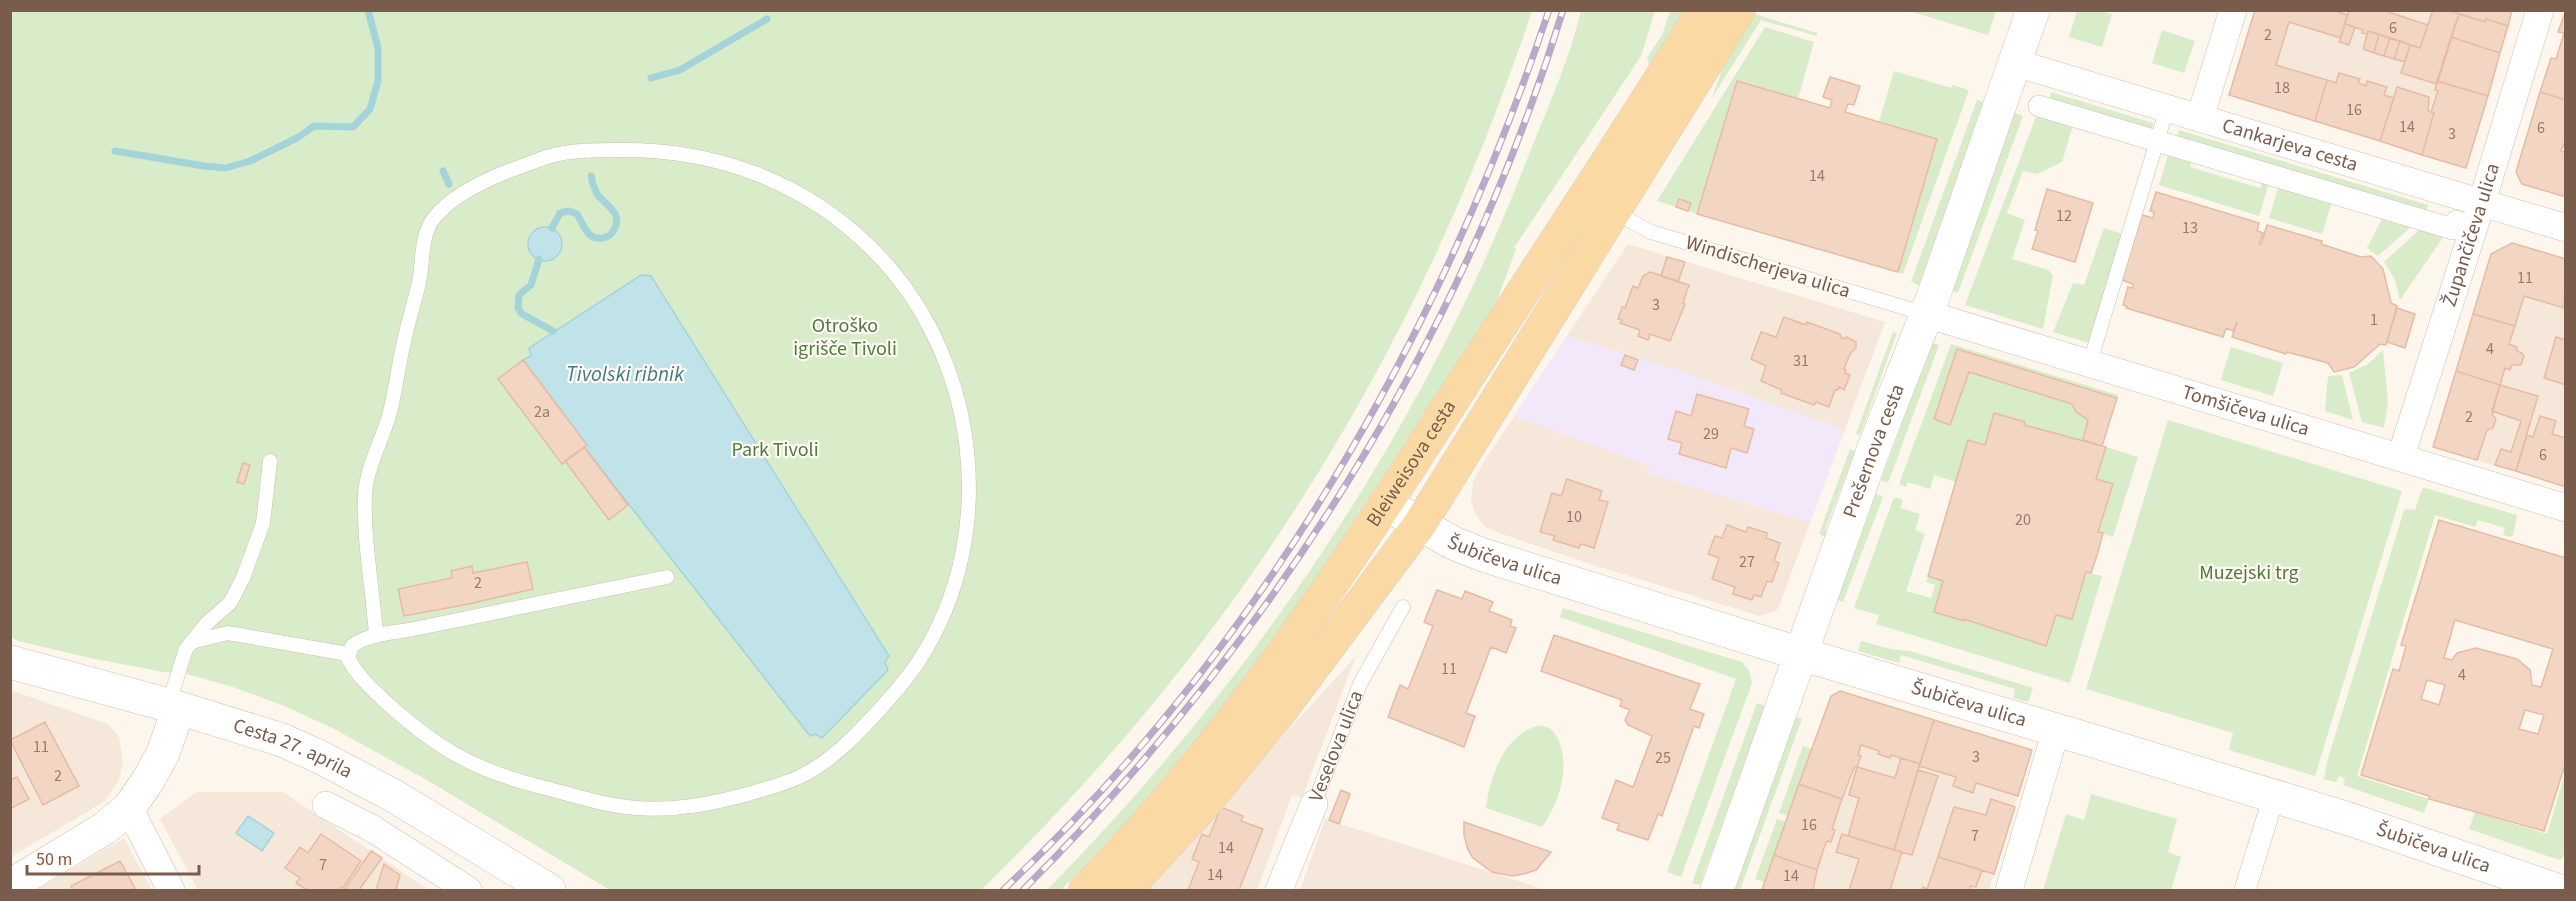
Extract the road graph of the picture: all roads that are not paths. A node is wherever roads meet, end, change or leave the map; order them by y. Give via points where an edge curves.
1 (1704, 10) edge
2 (1739, 10) edge
3 (2033, 10) edge
4 (2233, 10) edge
5 (2540, 10) edge
6 (2016, 63) junction
7 (2039, 106) dead end
8 (2168, 108) junction
9 (2200, 118) junction
10 (2157, 141) junction
11 (1614, 212) junction
12 (2478, 214) junction
13 (2565, 228) edge
14 (1926, 314) junction
15 (2090, 362) junction
16 (2402, 456) junction
17 (270, 461) dead end
18 (1386, 504) junction
19 (2565, 508) edge
20 (1420, 524) junction
21 (667, 577) dead end
22 (1403, 607) dead end
23 (376, 636) junction
24 (190, 642) junction
25 (348, 654) junction
26 (1801, 654) junction
27 (10, 662) edge
28 (174, 707) junction
29 (2062, 731) junction
30 (2274, 796) junction
31 (1314, 804) joint
32 (326, 805) dead end
33 (129, 808) junction
34 (10, 886) edge
35 (171, 891) edge
36 (468, 891) edge
37 (549, 891) edge
38 (1085, 891) edge
39 (1125, 891) edge
40 (1279, 891) edge
41 (1717, 891) edge
42 (2009, 891) edge
43 (2245, 891) edge
44 (2557, 891) edge

1 - 18 main road, Bleiweisova cesta
2 - 11 main road, Bleiweisova cesta
3 - 6 main road, Prešernova cesta
4 - 9 street
5 - 12 street, Župančičeva ulica
6 - 8 street, Cankarjeva cesta
6 - 14 main road, Prešernova cesta
7 - 10 street, Cankarjeva cesta
8 - 9 street, Cankarjeva cesta
8 - 10 lane
9 - 12 street, Cankarjeva cesta
10 - 12 street, Cankarjeva cesta via 2453,229 2456,221
10 - 15 lane
11 - 14 lane, Windischerjeva ulica via 1651,232
11 - 20 main road, Bleiweisova cesta
12 - 13 street, Cankarjeva cesta
12 - 16 street, Župančičeva ulica
14 - 15 street, Tomšičeva ulica
14 - 26 main road, Prešernova cesta
15 - 16 street, Tomšičeva ulica
16 - 19 street, Tomšičeva ulica
17 - 24 lane via 263,523 239,587 230,603
18 - 20 main road, Šubičeva ulica
18 - 38 main road, Bleiweisova cesta via 1316,609 1217,742 1154,818
20 - 26 main road, Šubičeva ulica via 1483,555
20 - 39 main road, Bleiweisova cesta via 1272,722
21 - 23 lane
22 - 31 lane, Veselova ulica via 1360,684
23 - 25 lane via 357,642
23 - 25 lane via 367,479 391,408 419,286 425,235 434,217 469,190 525,165 575,151 652,150 712,159 756,172 814,204 860,237 908,290 945,359 966,430 970,472 963,545 952,591 922,657 865,725 811,771 720,802 669,809 624,807 531,784 484,770 452,754 379,695 354,669
24 - 25 lane via 228,633
24 - 28 lane via 182,656
26 - 29 main road, Šubičeva ulica
26 - 41 main road, Prešernova cesta
27 - 28 main road, Cesta 27. aprila
28 - 33 main road via 163,753
28 - 37 main road, Cesta 27. aprila via 251,729 318,756 394,796
29 - 30 main road, Šubičeva ulica
29 - 42 street
30 - 43 street
30 - 44 main road, Šubičeva ulica
31 - 40 street, Veselova ulica
32 - 36 street, Cesta 27. aprila via 399,845
33 - 34 main road via 105,828
33 - 35 street

